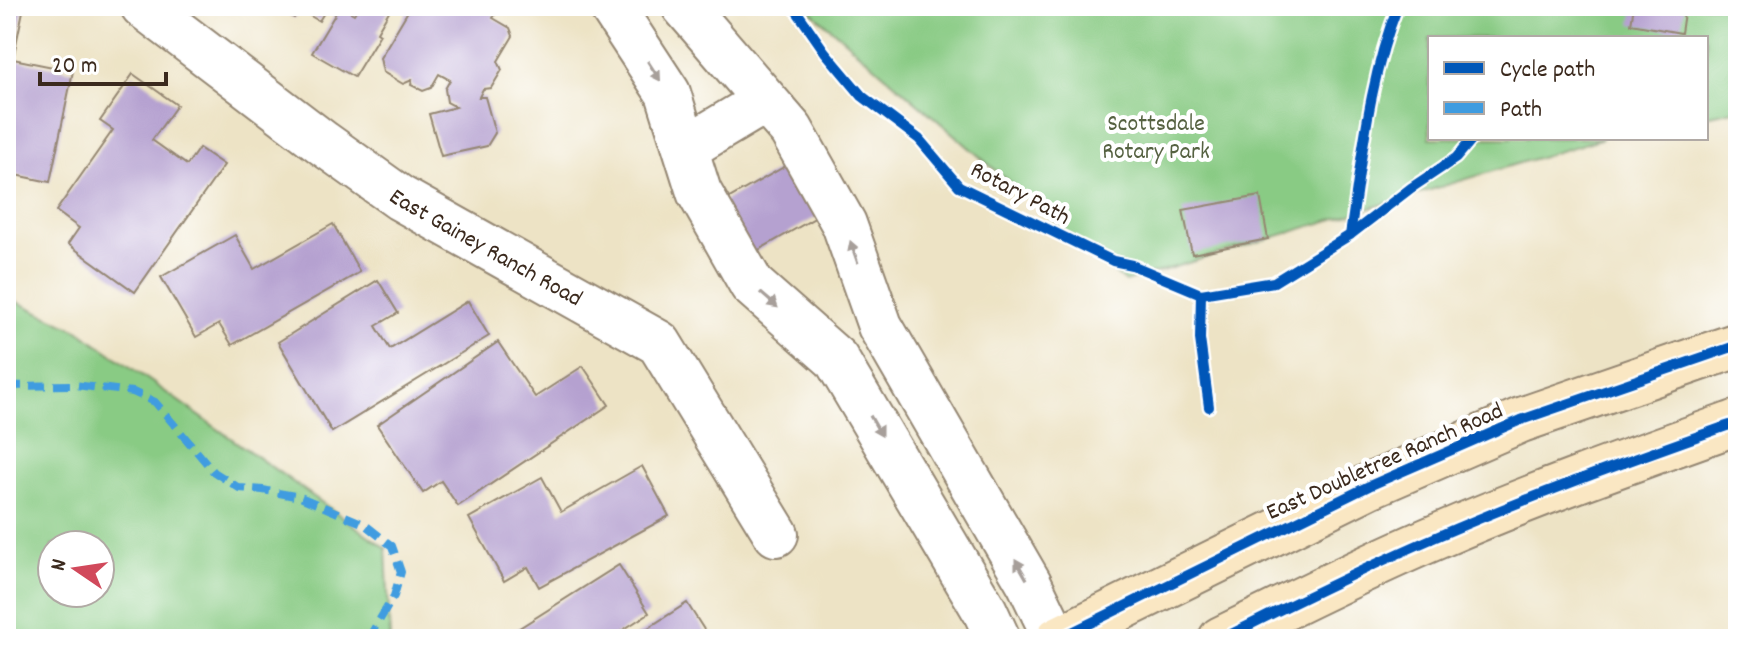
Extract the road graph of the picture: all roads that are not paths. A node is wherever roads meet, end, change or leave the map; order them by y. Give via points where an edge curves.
1 (143, 6) edge
2 (611, 6) edge
3 (684, 6) edge
4 (765, 101) junction
5 (686, 148) junction
6 (880, 326) junction
7 (1738, 345) edge
8 (836, 359) junction
9 (1738, 422) edge
10 (776, 534) dead end
11 (998, 639) edge
12 (1057, 639) edge
13 (1221, 639) edge

1 - 10 street, East Gainey Ranch Road via 400,198 659,343
2 -> 5 street via 668,93
3 - 4 street
4 - 5 street
6 -> 4 street via 844,224 791,130
5 -> 8 street via 699,192 752,285
6 - 8 street
12 -> 6 street
7 - 12 main road, East Doubletree Ranch Road via 1521,420 1369,486
8 -> 11 street
9 - 13 main road via 1436,536

